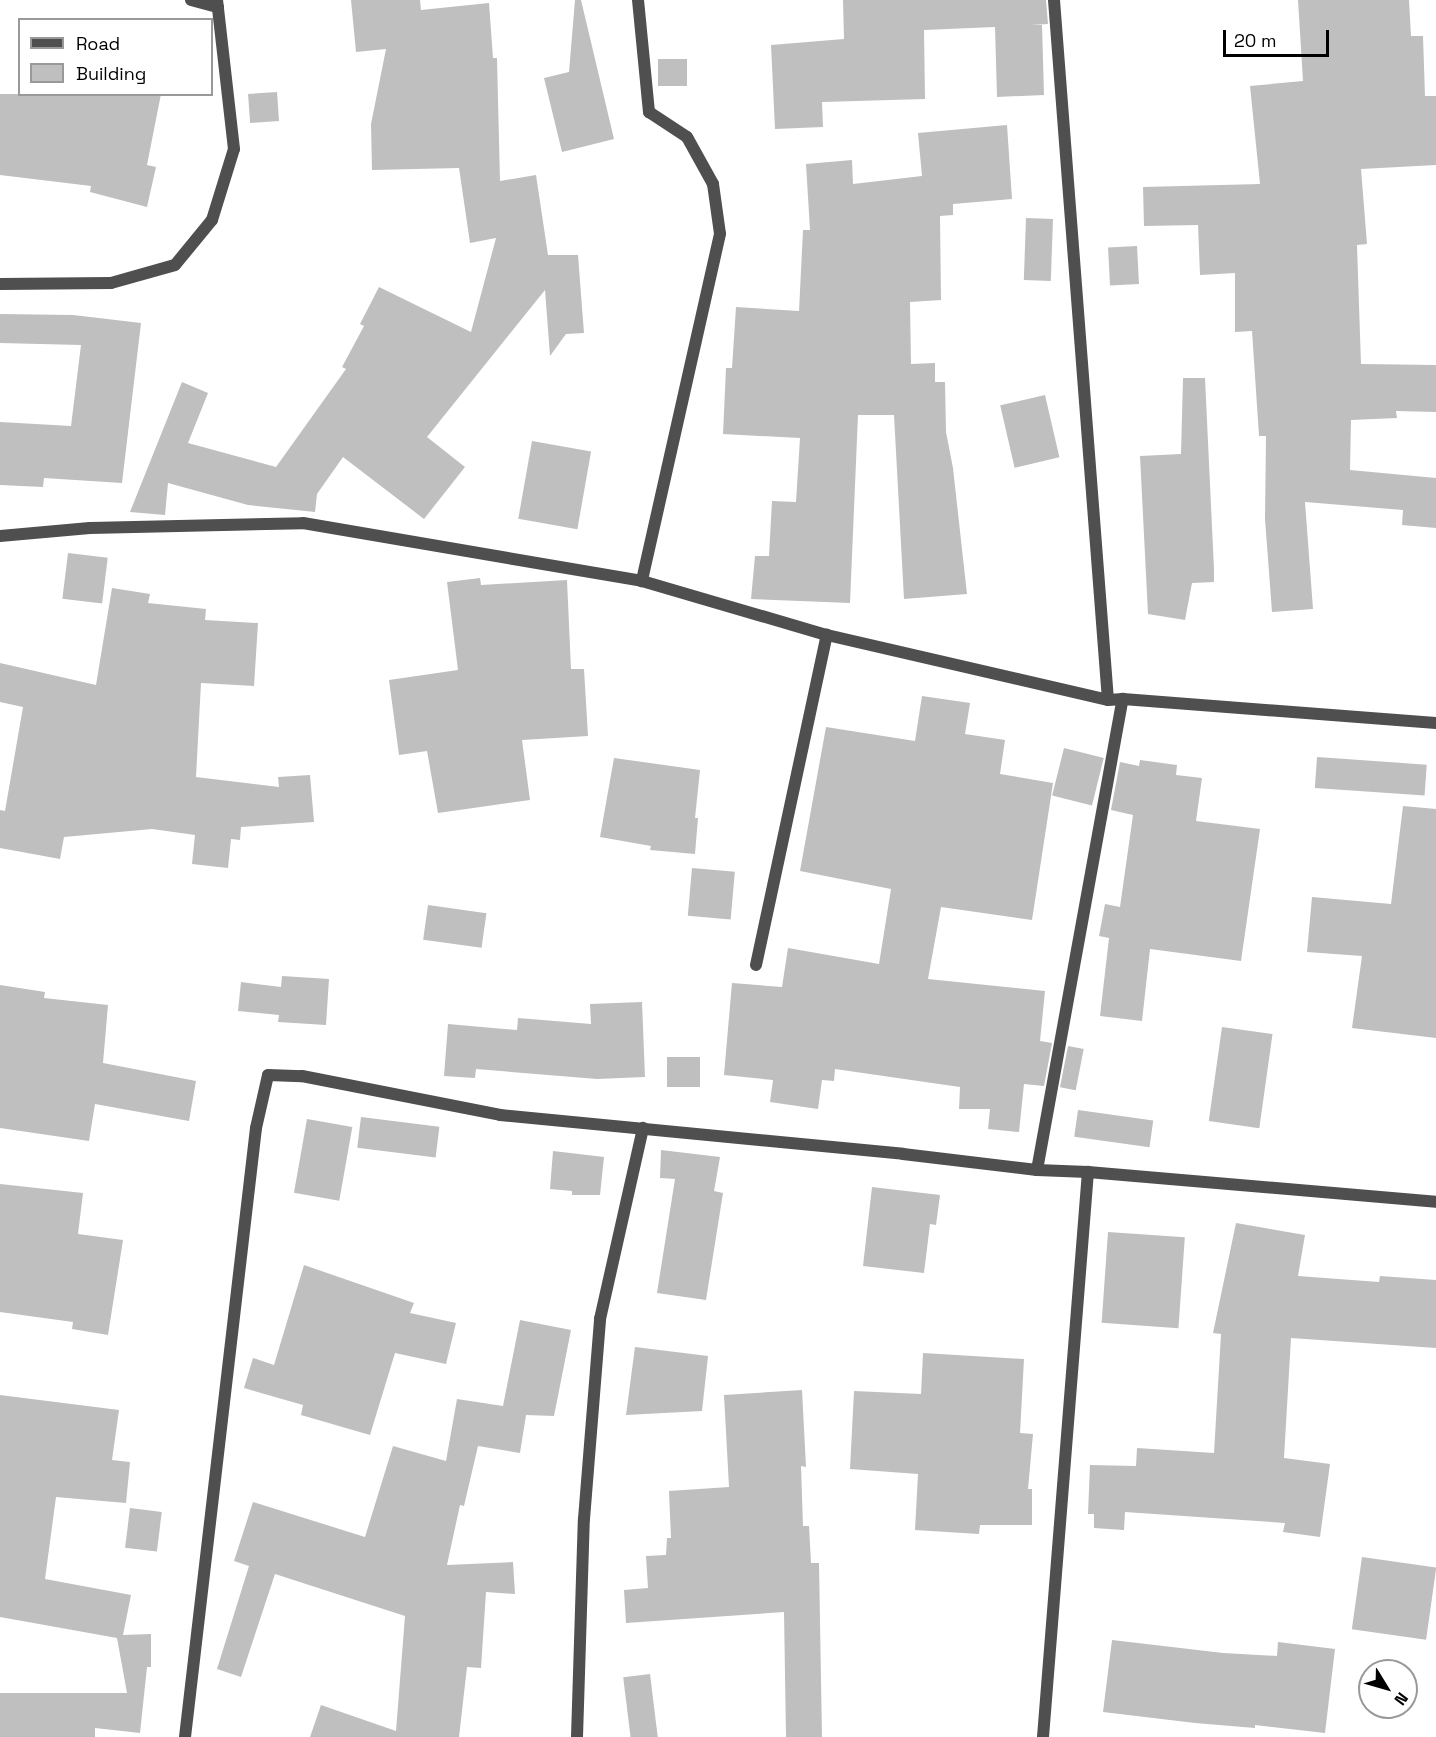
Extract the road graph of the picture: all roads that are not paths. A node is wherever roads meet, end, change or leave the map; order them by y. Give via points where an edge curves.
1 (191, 0) edge
2 (638, 0) edge
3 (1054, 0) edge
4 (218, 4) edge
5 (0, 284) edge
6 (0, 536) edge
7 (642, 581) junction
8 (827, 635) junction
9 (1123, 699) junction
10 (1108, 700) junction
11 (1436, 723) edge
12 (756, 965) dead end
13 (643, 1128) junction
14 (1036, 1170) junction
15 (1088, 1172) junction
16 (1436, 1202) edge
17 (185, 1737) edge
18 (577, 1737) edge
19 (1043, 1737) edge

1 - 4 street
2 - 7 street via 650,112 687,137 713,184 720,234
3 - 10 street
4 - 5 street via 234,148 212,220 175,265 111,283
6 - 7 street via 90,528 303,523
7 - 8 street
8 - 10 street
8 - 12 street
9 - 10 street
9 - 11 street
9 - 14 street
13 - 14 street
13 - 17 street via 500,1115 302,1076 268,1075 256,1128
13 - 18 street via 600,1319 584,1519
14 - 15 street
15 - 16 street
15 - 19 street

